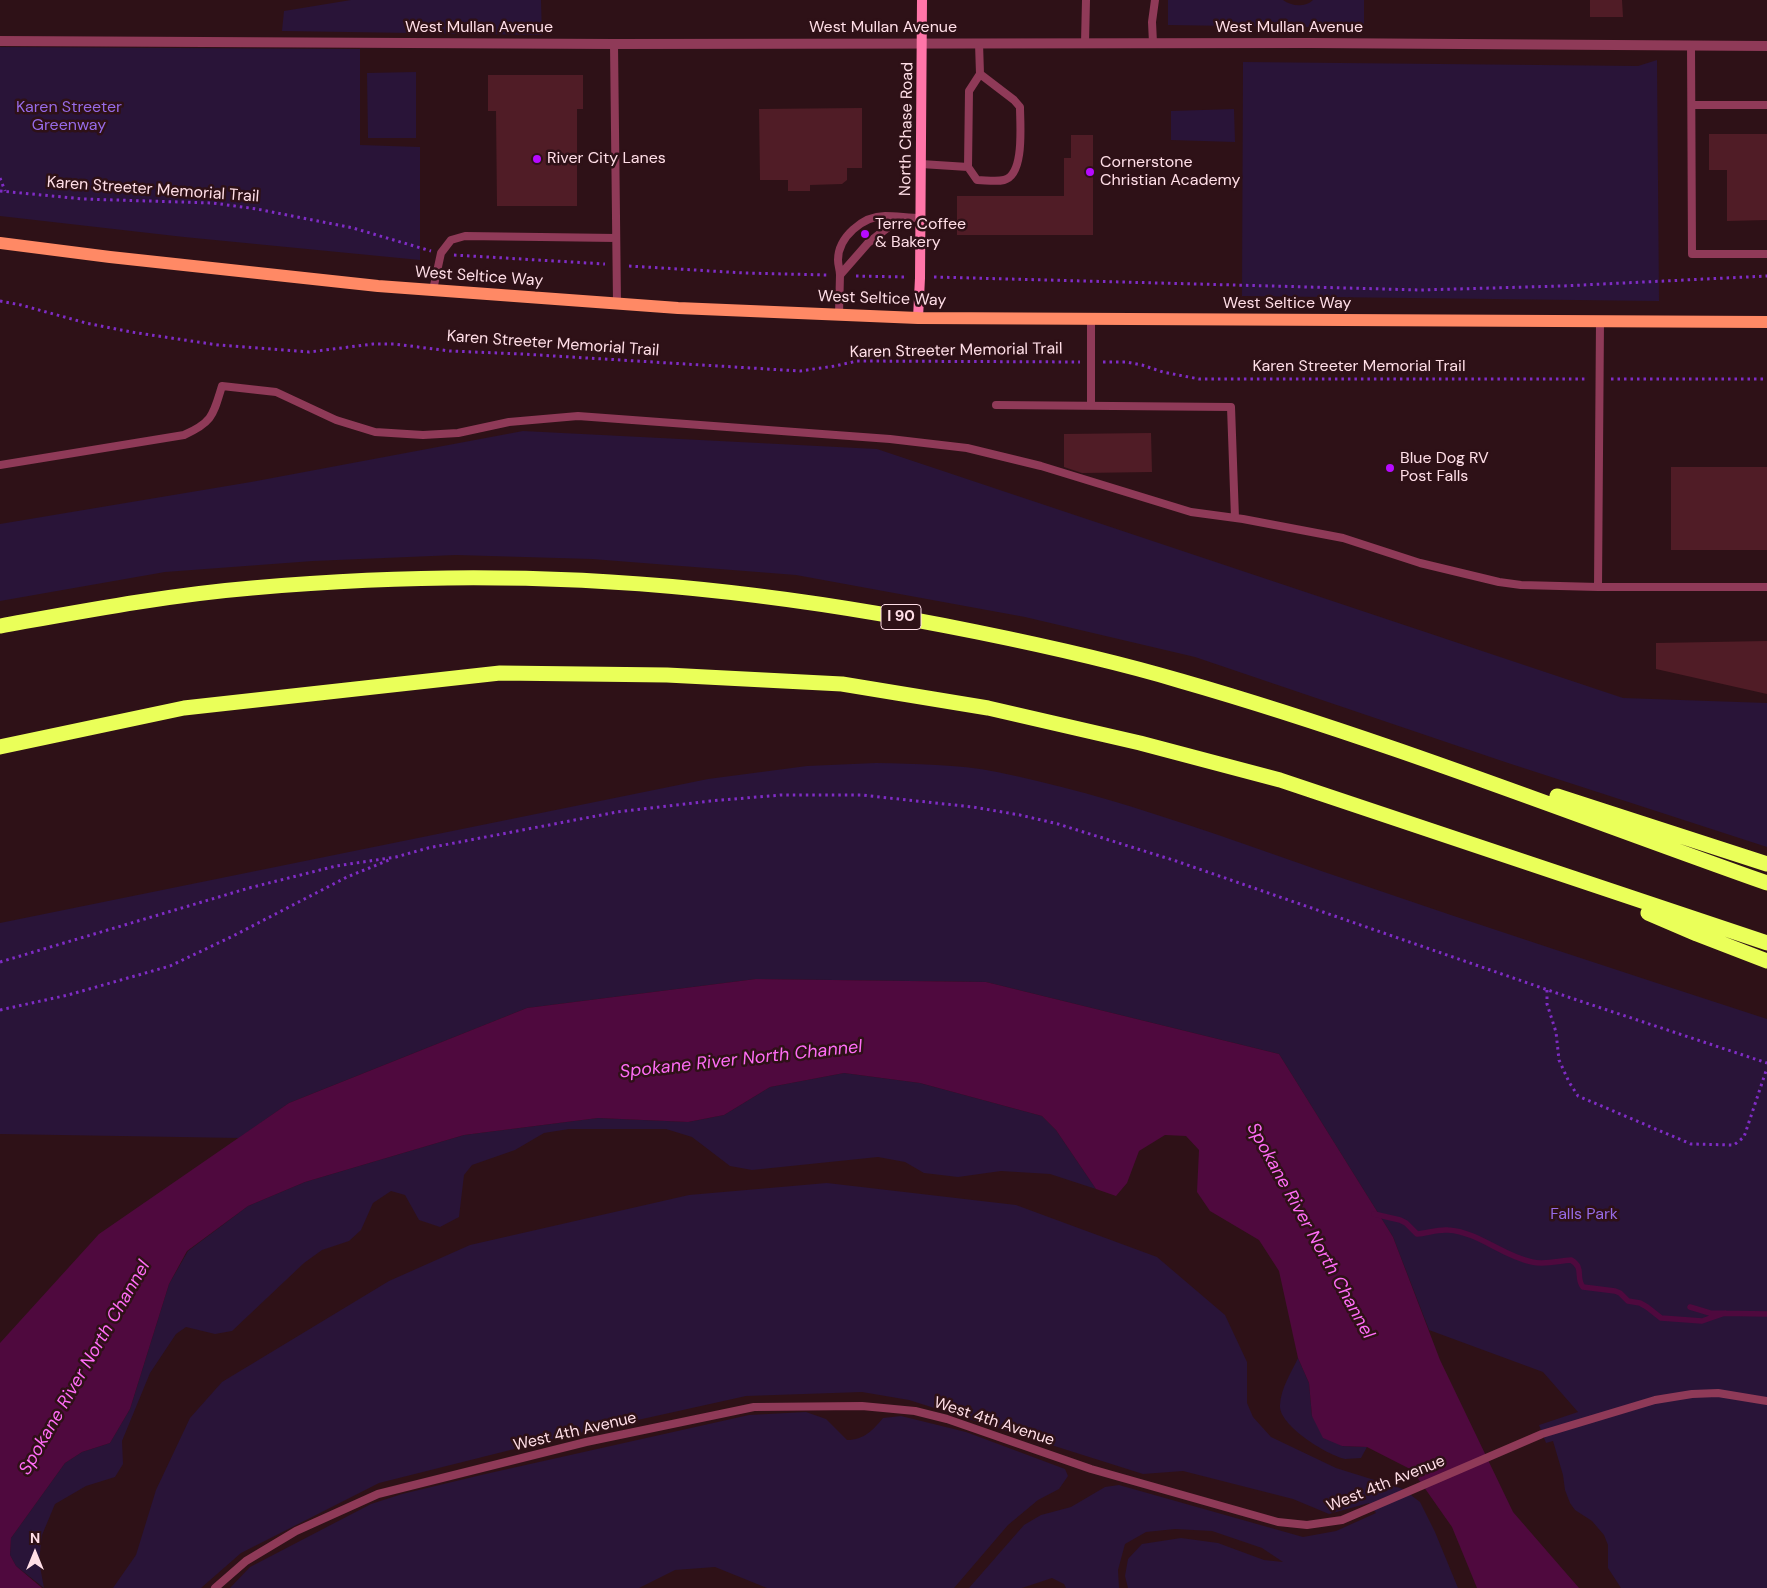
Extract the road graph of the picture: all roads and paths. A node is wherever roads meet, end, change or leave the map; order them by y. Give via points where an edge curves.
1 (922, 0) edge
2 (1086, 0) edge
3 (1155, 0) edge
4 (0, 41) edge
5 (923, 43) junction
6 (979, 43) junction
7 (1085, 43) junction
8 (1153, 43) junction
9 (614, 44) junction
10 (1691, 45) junction
11 (1767, 46) edge
12 (980, 74) junction
13 (1767, 104) edge
14 (1692, 105) junction
15 (921, 164) junction
16 (968, 167) junction
17 (0, 178) edge
18 (0, 191) edge
19 (5, 192) junction
20 (900, 218) junction
21 (921, 218) junction
22 (616, 238) junction
23 (0, 243) edge
24 (441, 253) junction
25 (1767, 254) edge
26 (617, 265) junction
27 (840, 275) junction
28 (1767, 276) edge
29 (920, 278) junction
30 (433, 290) junction
31 (0, 301) edge
32 (618, 303) junction
33 (840, 314) junction
34 (918, 318) junction
35 (1091, 319) junction
36 (1600, 321) junction
37 (1767, 322) edge
38 (1091, 362) junction
39 (1600, 379) junction
40 (1767, 379) edge
41 (996, 405) dead end
42 (1091, 406) junction
43 (0, 464) edge
44 (1235, 518) junction
45 (1767, 587) edge
46 (1598, 588) junction
47 (0, 626) edge
48 (1346, 732) junction
49 (0, 747) edge
50 (396, 857) junction
51 (1767, 864) edge
52 (1562, 874) junction
53 (1767, 883) edge
54 (1767, 943) edge
55 (1767, 961) edge
56 (0, 962) edge
57 (1547, 990) junction
58 (0, 1010) edge
59 (1767, 1063) edge
60 (1767, 1068) edge
61 (1767, 1401) edge
62 (215, 1588) edge

1 - 5 street, North Chase Road
2 - 7 lane
3 - 8 lane
4 - 9 street, West Mullan Avenue
5 - 6 street, West Mullan Avenue
5 - 9 street, West Mullan Avenue
5 - 15 street, North Chase Road
6 - 7 street, West Mullan Avenue
6 - 12 lane
7 - 8 street, West Mullan Avenue
8 - 10 street, West Mullan Avenue
9 - 22 lane
10 - 11 street, West Mullan Avenue
10 - 14 lane
12 - 16 lane via 969,91
12 - 16 lane via 1020,107 1019,155 1015,170 1004,180 976,180
13 - 14 lane
14 - 25 lane via 1692,254
15 - 16 lane
15 - 21 street, North Chase Road
17 - 19 path
18 - 19 path, Karen Streeter Memorial Trail
19 - 24 path, Karen Streeter Memorial Trail via 257,209 354,228
20 - 21 lane
20 - 27 lane via 868,243
20 - 27 lane via 884,216 867,220 854,228 841,245 838,259
21 - 29 street, North Chase Road
22 - 24 lane via 464,236 450,240
22 - 26 lane
23 - 30 main road, West Seltice Way
24 - 26 path, Karen Streeter Memorial Trail
24 - 30 lane
26 - 27 path, Karen Streeter Memorial Trail
26 - 32 lane
27 - 29 path, Karen Streeter Memorial Trail
27 - 33 lane
28 - 29 path, Karen Streeter Memorial Trail via 1420,290 946,276
29 - 34 street, North Chase Road
30 - 32 main road, West Seltice Way
31 - 38 path, Karen Streeter Memorial Trail via 131,332 218,345 309,352 394,344 450,351 800,371 857,361
32 - 33 main road, West Seltice Way
33 - 34 main road, West Seltice Way
34 - 35 main road, West Seltice Way
35 - 36 main road, West Seltice Way
35 - 38 lane
36 - 37 main road, West Seltice Way
36 - 39 lane
38 - 39 path, Karen Streeter Memorial Trail via 1126,362 1199,379
38 - 42 lane
39 - 40 path, Karen Streeter Memorial Trail
39 - 46 lane
41 - 42 lane
42 - 44 lane via 1232,407
43 - 44 lane via 184,435 201,427 213,414 222,386 276,392 336,420 375,432 458,433 510,422 578,416 890,438 967,448 1041,466 1191,512
44 - 46 lane via 1343,538 1420,563 1499,582
45 - 46 lane
47 - 48 highway, I 90 via 167,598 270,587 418,578 586,580 757,595 842,607 1012,639 1180,680
48 - 51 highway
48 - 53 highway, I 90
49 - 52 highway via 184,708 500,673 668,675 842,684 988,708 1159,748 1280,780
50 - 56 path via 336,866 249,888
50 - 57 path via 617,812 710,800 781,795 861,795 954,805 1020,815 1094,835
50 - 58 path via 347,877 170,966 68,995
52 - 54 highway
52 - 55 highway
57 - 59 path
57 - 60 path via 1560,1060 1578,1096 1691,1144 1734,1145 1744,1137
61 - 62 lane, West 4th Avenue via 1718,1393 1664,1398 1532,1438 1342,1520 1307,1525 1278,1522 1091,1469 915,1411 862,1406 754,1407 586,1442 378,1494 296,1531 246,1561

